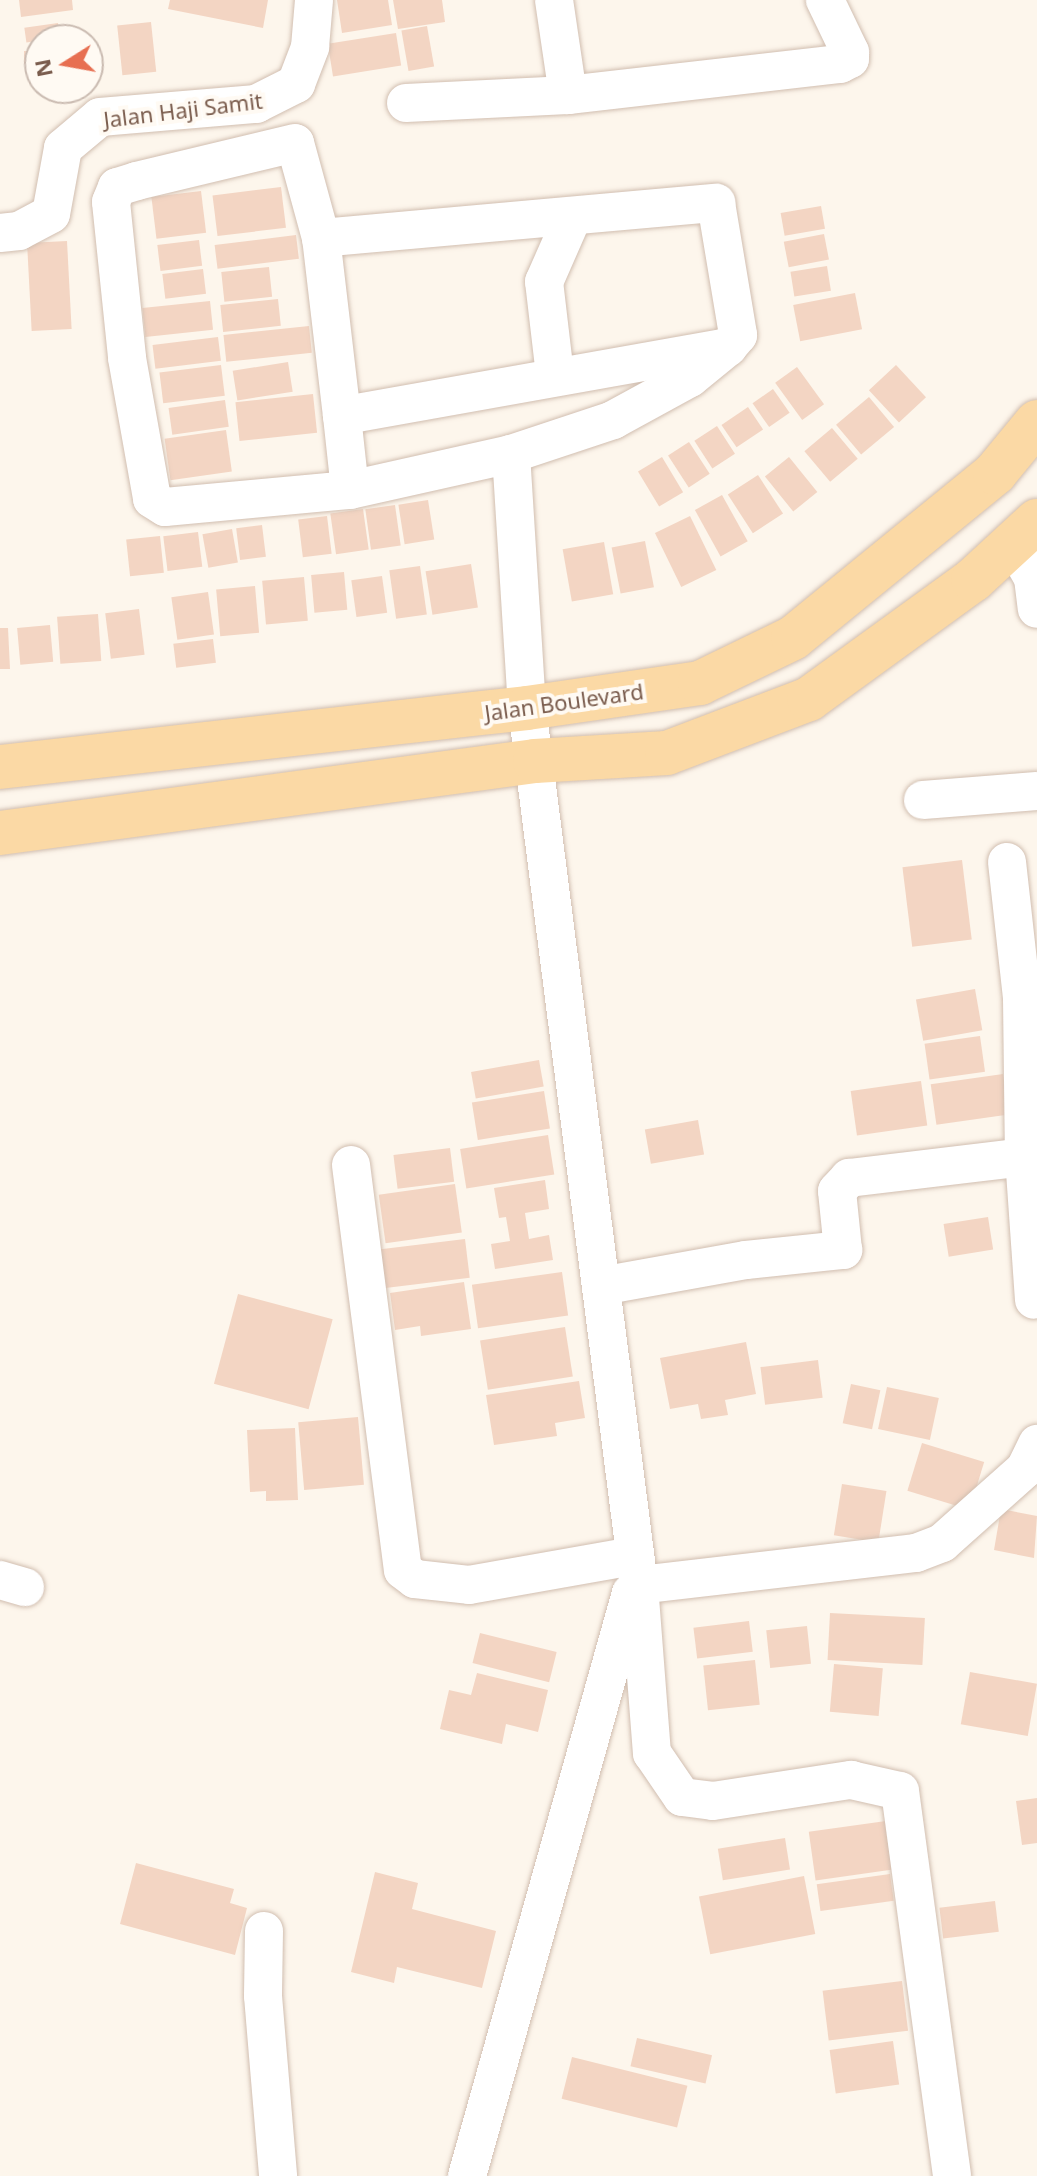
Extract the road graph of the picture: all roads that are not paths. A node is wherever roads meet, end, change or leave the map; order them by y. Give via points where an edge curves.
1 (314, 0) edge
2 (554, 0) edge
3 (825, 0) edge
4 (568, 95) junction
5 (406, 103) dead end
6 (573, 216) junction
7 (0, 233) edge
8 (321, 238) junction
9 (728, 347) junction
10 (555, 375) junction
11 (342, 416) junction
12 (1037, 422) edge
13 (511, 454) junction
14 (350, 490) junction
15 (1032, 565) edge
16 (527, 708) junction
17 (535, 761) junction
18 (0, 767) edge
19 (1037, 791) edge
20 (923, 800) dead end
21 (0, 833) edge
22 (1007, 862) dead end
23 (1024, 1157) junction
24 (351, 1165) dead end
25 (601, 1286) junction
26 (1034, 1300) dead end
27 (1037, 1444) edge
28 (637, 1571) junction
29 (264, 1931) dead end
30 (278, 2176) edge
31 (467, 2176) edge
32 (952, 2176) edge

1 - 7 street, Jalan Haji Samit via 310,47 296,84 256,104 100,117 63,148 51,214 19,231
2 - 4 street
3 - 4 street via 850,52 850,59 840,64
4 - 5 street
6 - 8 street
6 - 9 street via 718,204 739,329
6 - 10 street via 544,282
8 - 11 street
8 - 14 street via 295,143 117,187 111,202 127,358 152,499 165,507
9 - 10 street
9 - 13 street via 690,378 613,420
10 - 11 street via 484,393
11 - 14 street
12 - 16 main road, Jalan Boulevard via 995,473 793,638 700,683
13 - 14 street
13 - 16 street
15 - 17 main road via 809,699 667,753
16 - 17 street
16 - 18 main road, Jalan Boulevard
17 - 21 main road
17 - 25 street
19 - 20 street
22 - 23 street via 1022,998
23 - 25 street via 849,1178 837,1191 843,1250 746,1260
23 - 26 street
24 - 28 street via 403,1570 415,1579 469,1585
25 - 28 street
27 - 28 street via 1025,1469 942,1543 916,1553
28 - 31 street
28 - 32 street via 652,1753 682,1797 713,1801 851,1780 900,1791
29 - 30 street via 263,1996

